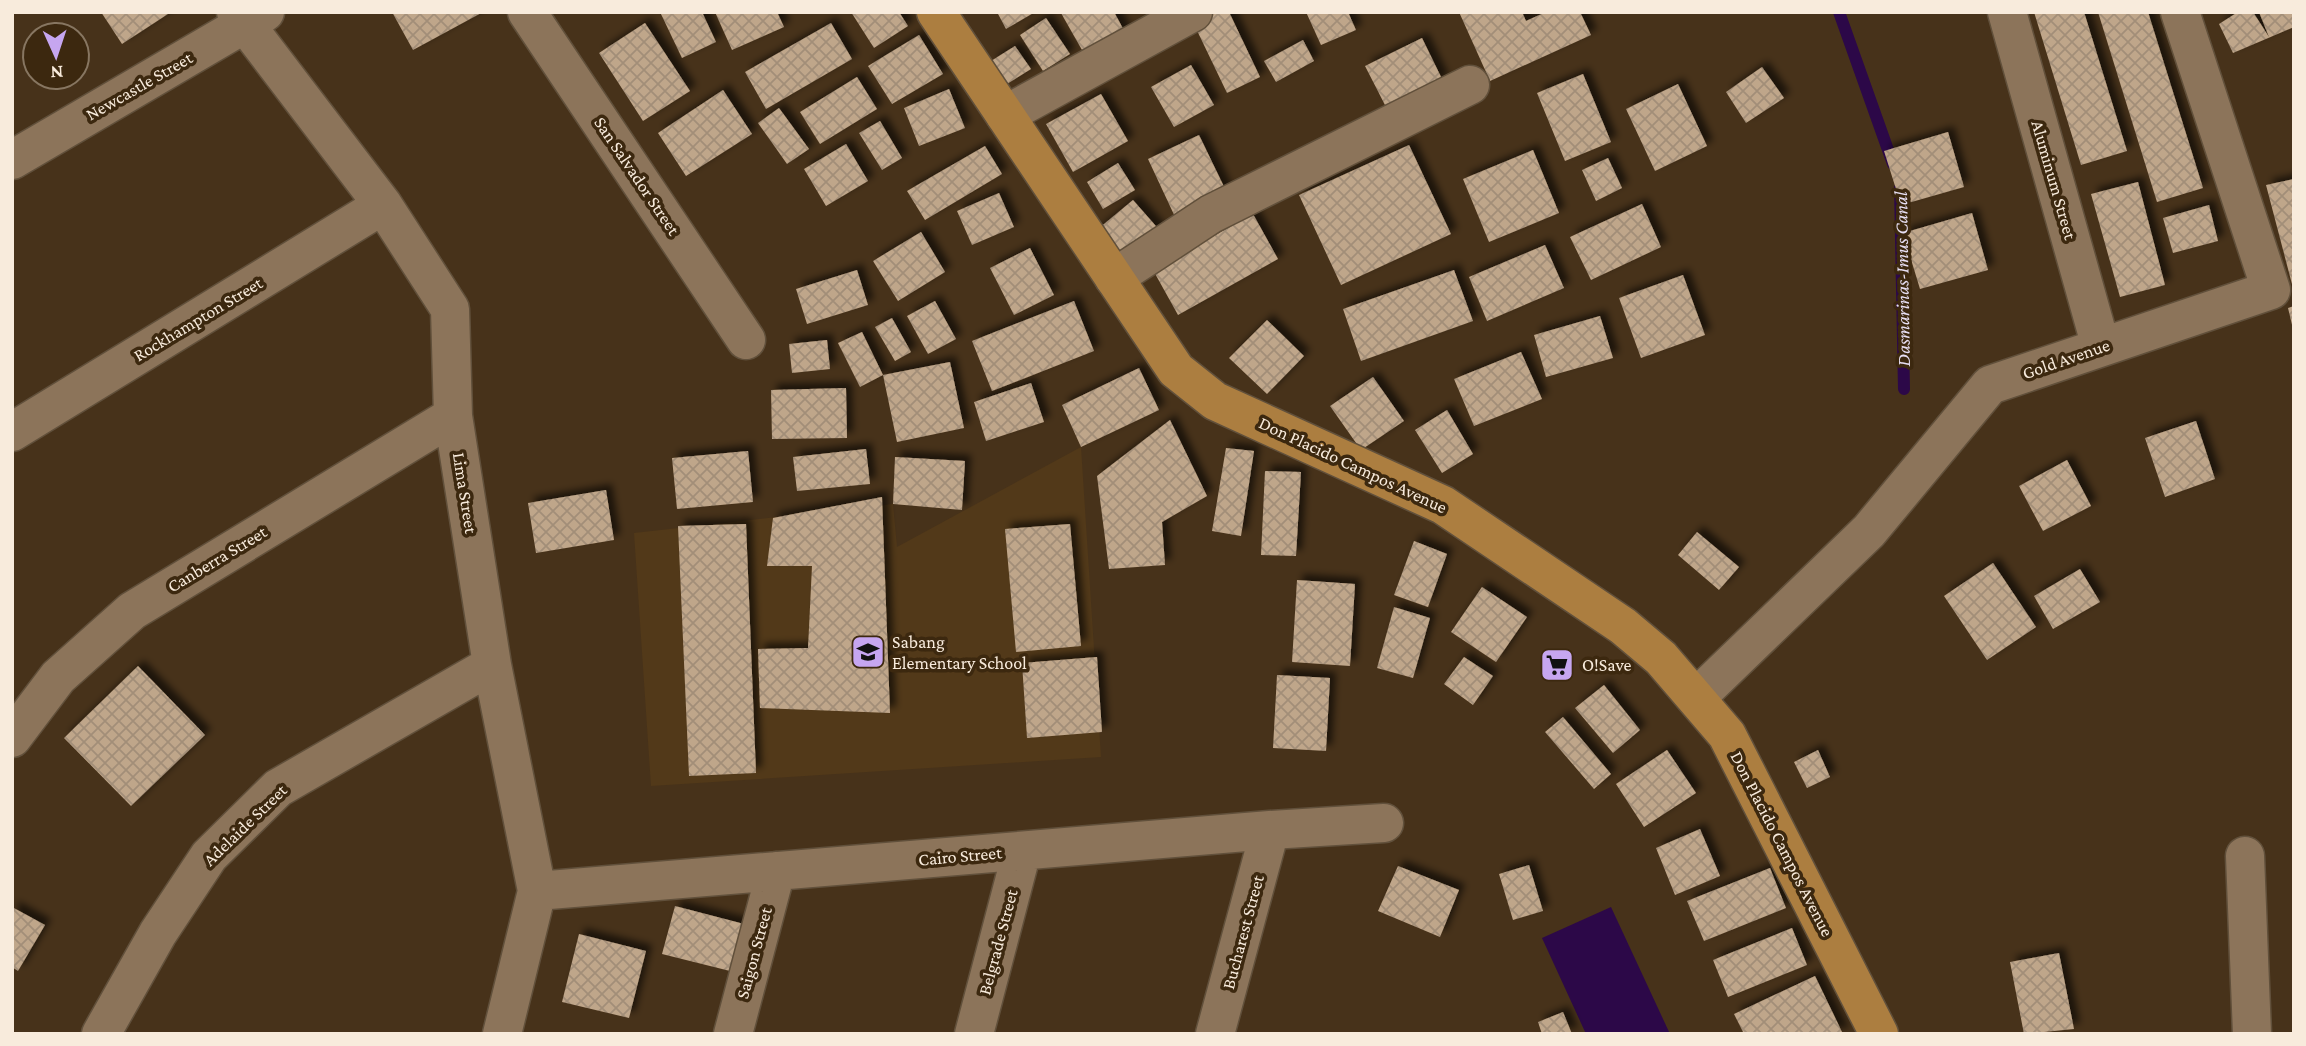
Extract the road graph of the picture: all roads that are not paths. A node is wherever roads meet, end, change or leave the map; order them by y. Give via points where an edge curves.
1 (527, 12) edge
2 (936, 12) edge
3 (1193, 12) edge
4 (2007, 12) edge
5 (2180, 12) edge
6 (249, 16) edge
7 (1470, 85) dead end
8 (1005, 115) junction
9 (12, 160) edge
10 (383, 205) junction
11 (1114, 278) junction
12 (746, 340) dead end
13 (2101, 347) junction
14 (453, 416) junction
15 (12, 432) edge
16 (492, 665) junction
17 (1698, 697) junction
18 (12, 738) edge
19 (1384, 823) dead end
20 (1270, 830) junction
21 (1022, 851) junction
22 (2245, 856) dead end
23 (776, 871) junction
24 (537, 891) junction
25 (101, 1034) edge
26 (502, 1034) edge
27 (733, 1034) edge
28 (974, 1034) edge
29 (1215, 1034) edge
30 (1878, 1034) edge
31 (2252, 1034) edge

1 - 12 street, San Salvador Street
2 - 8 main road, Don Placido Campos Avenue
3 - 8 street
4 - 13 street, Aluminum Street
5 - 13 street, Gold Avenue via 2271,290
6 - 9 street, Newcastle Street
6 - 10 street, Lima Street
7 - 11 street via 1211,214
8 - 11 main road, Don Placido Campos Avenue
10 - 14 street, Lima Street via 450,309
10 - 15 street, Rockhampton Street
11 - 17 main road, Don Placido Campos Avenue via 1176,370 1215,401 1443,505 1623,625
13 - 17 street, Gold Avenue via 1990,385 1869,531
14 - 16 street, Lima Street
14 - 18 street, Canberra Street via 132,611 58,677
16 - 24 street, Lima Street
16 - 25 street, Adelaide Street via 278,788 209,856 158,933
17 - 30 main road, Don Placido Campos Avenue via 1727,735
19 - 20 street, Cairo Street
20 - 21 street, Cairo Street
20 - 29 street, Bucharest Street
21 - 23 street, Cairo Street
21 - 28 street, Belgrade Street
22 - 31 street
23 - 24 street, Cairo Street
23 - 27 street, Saigon Street
24 - 26 street, Lima Street

